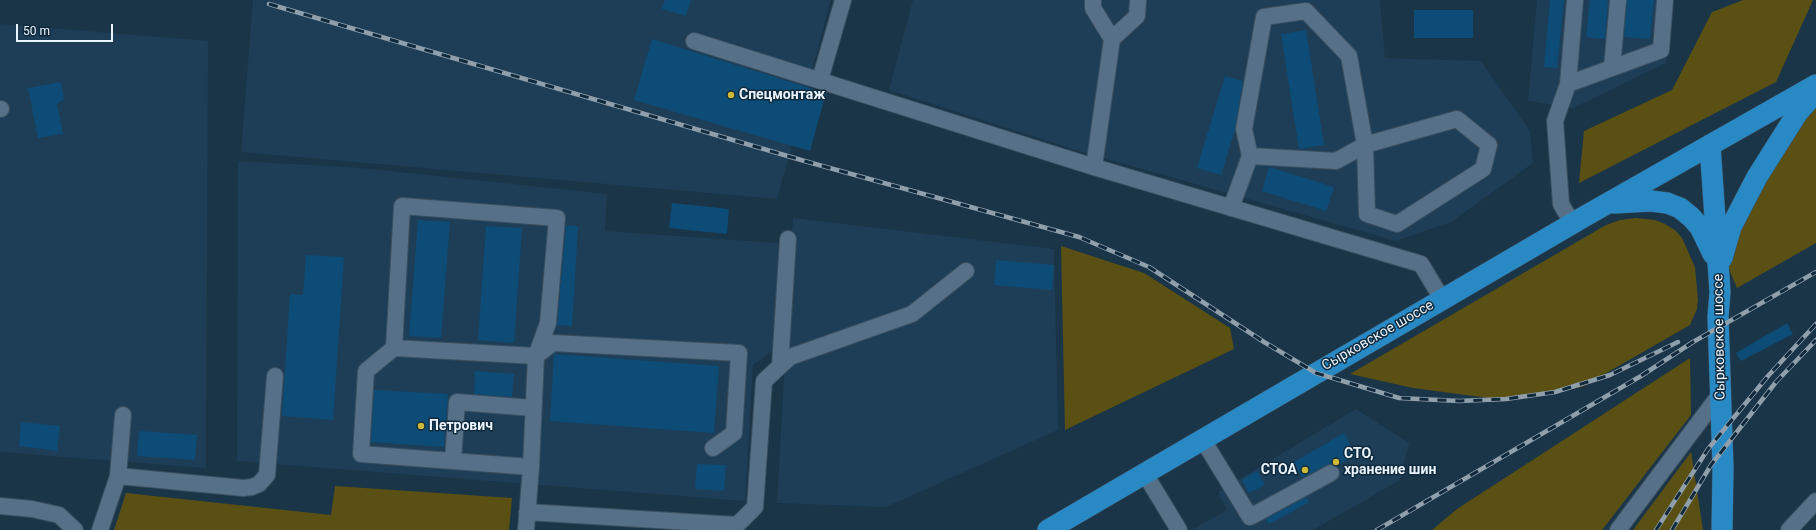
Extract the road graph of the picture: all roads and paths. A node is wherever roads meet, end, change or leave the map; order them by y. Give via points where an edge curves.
1 (843, 0) edge
2 (1093, 0) edge
3 (1138, 0) edge
4 (1575, 0) edge
5 (1618, 0) edge
6 (1665, 0) edge
7 (1112, 39) junction
8 (694, 41) dead end
9 (1612, 68) junction
10 (820, 80) junction
11 (1568, 84) junction
12 (1816, 85) edge
13 (1816, 92) edge
14 (1365, 145) junction
15 (1710, 145) junction
16 (1250, 156) junction
17 (1094, 167) junction
18 (1605, 204) junction
19 (1231, 208) junction
20 (1572, 223) junction
21 (788, 239) dead end
22 (1718, 270) junction
23 (966, 271) dead end
24 (1442, 299) junction
25 (394, 348) junction
26 (536, 356) junction
27 (780, 366) junction
28 (275, 376) dead end
29 (1721, 393) junction
30 (533, 408) junction
31 (123, 415) dead end
32 (1203, 440) junction
33 (713, 448) dead end
34 (453, 461) junction
35 (531, 467) junction
36 (1331, 473) dead end
37 (1145, 474) junction
38 (118, 476) junction
39 (1816, 501) edge
40 (0, 506) edge
41 (527, 512) junction
42 (75, 530) edge
43 (100, 530) edge
44 (526, 530) edge
45 (1048, 530) edge
46 (1179, 530) edge
47 (1618, 530) edge
48 (1722, 530) edge
49 (1789, 530) edge

1 - 10 lane
2 - 7 lane via 1092,8
3 - 7 lane via 1137,16
4 - 11 lane
5 - 9 lane
6 - 9 lane via 1660,50
7 - 17 lane
8 - 10 lane
9 - 11 lane
10 - 17 lane
11 - 20 lane via 1555,121 1561,204
12 - 15 main road, Сырковское шоссе
13 - 22 main road via 1798,112 1756,177 1731,228
14 - 14 lane via 1457,119 1489,145 1483,169 1397,224 1367,214
14 - 16 lane via 1336,161
14 - 16 lane via 1349,56 1306,11 1264,17 1244,129
15 - 18 main road, Сырковское шоссе
15 - 22 main road, Сырковское шоссе
16 - 19 lane
17 - 19 lane
18 - 20 main road, Сырковское шоссе
18 - 22 main road via 1651,201 1680,208 1700,227
19 - 24 lane via 1420,264
20 - 24 main road, Сырковское шоссе
21 - 27 lane
22 - 29 main road, Сырковское шоссе
23 - 27 lane via 912,314 790,357
24 - 32 main road, Сырковское шоссе
25 - 26 lane
25 - 26 lane via 402,206 557,218 548,323
25 - 34 lane via 366,371 361,454
26 - 30 lane
26 - 33 lane via 553,343 739,353 734,433
27 - 41 lane via 764,381 755,507 737,525
28 - 38 lane via 267,475 259,484 243,488
29 - 47 lane
29 - 48 main road, Сырковское шоссе
30 - 34 lane via 457,402
30 - 35 lane
31 - 38 lane
32 - 36 lane via 1250,517
32 - 37 main road, Сырковское шоссе
34 - 35 lane
35 - 41 lane
37 - 45 main road, Сырковское шоссе
37 - 46 lane
38 - 43 lane
39 - 49 lane
40 - 42 lane via 59,516
41 - 44 lane

